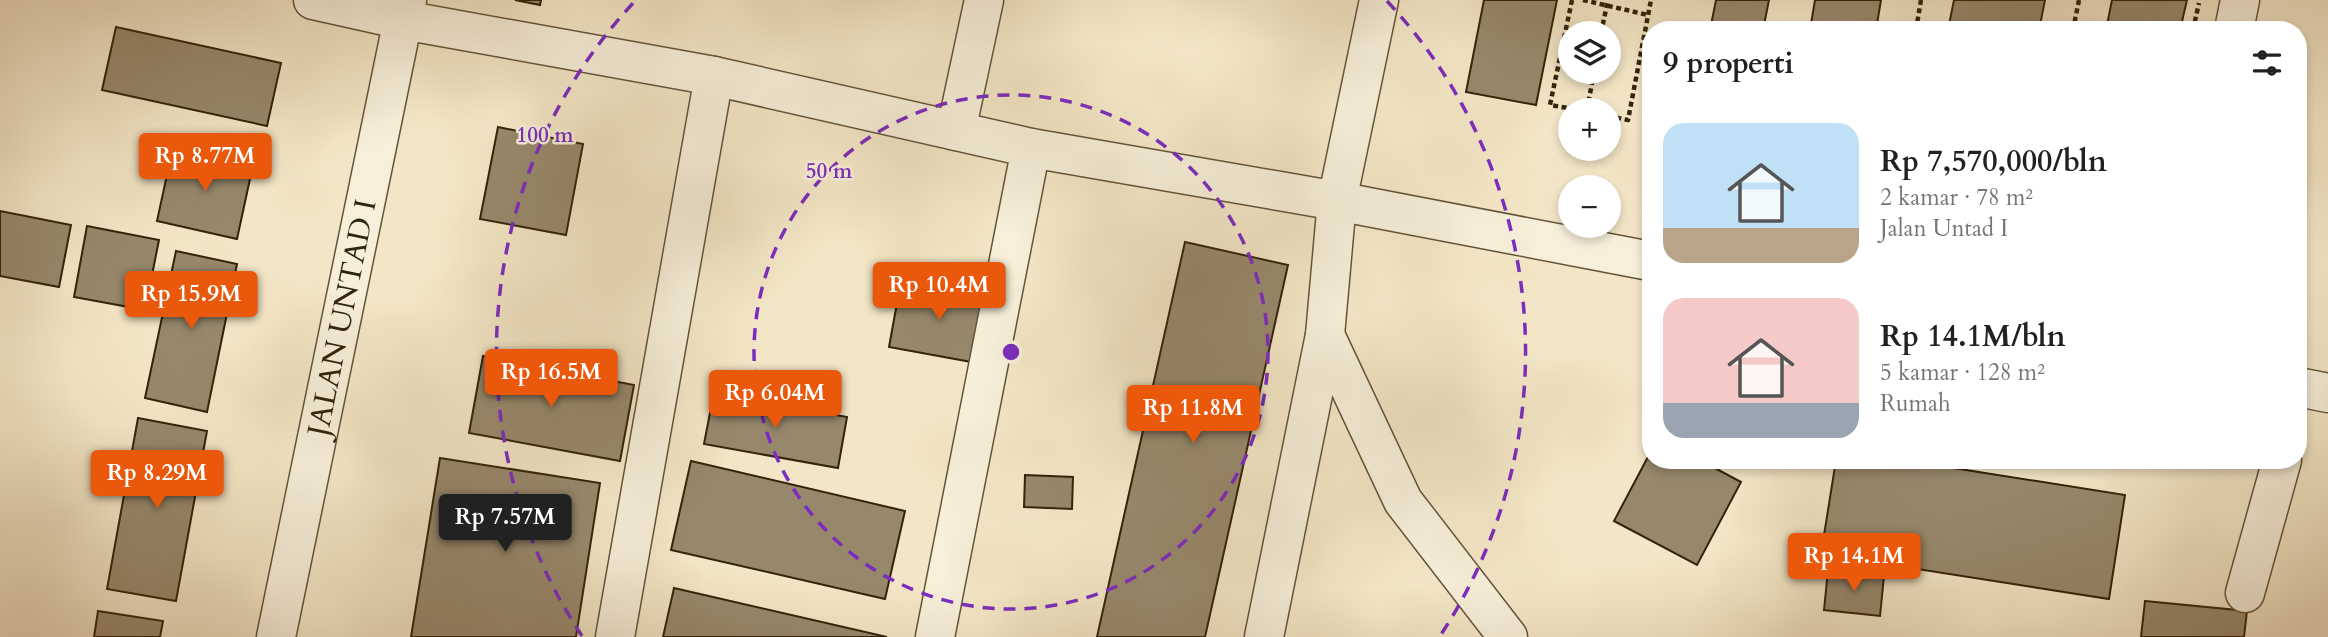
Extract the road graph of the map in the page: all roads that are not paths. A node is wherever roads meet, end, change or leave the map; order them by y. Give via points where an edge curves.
1 (313, 0) edge
2 (984, 0) edge
3 (1379, 0) edge
4 (2240, 0) edge
5 (405, 10) edge
6 (2236, 21) edge
7 (713, 76) junction
8 (956, 131) junction
9 (1031, 148) junction
10 (1337, 201) junction
11 (1642, 259) edge
12 (1325, 335) junction
13 (2279, 469) edge
14 (2245, 593) dead end
15 (275, 637) edge
16 (615, 637) edge
17 (935, 637) edge
18 (1264, 637) edge
19 (1508, 637) edge

1 - 5 street
2 - 8 street
3 - 10 street
4 - 6 street
5 - 7 street
5 - 15 street, JALAN UNTAD I
7 - 8 street
7 - 16 street
8 - 9 street
9 - 10 street
9 - 17 street
10 - 11 street
10 - 12 street
12 - 18 street
12 - 19 street via 1403,501
13 - 14 street

